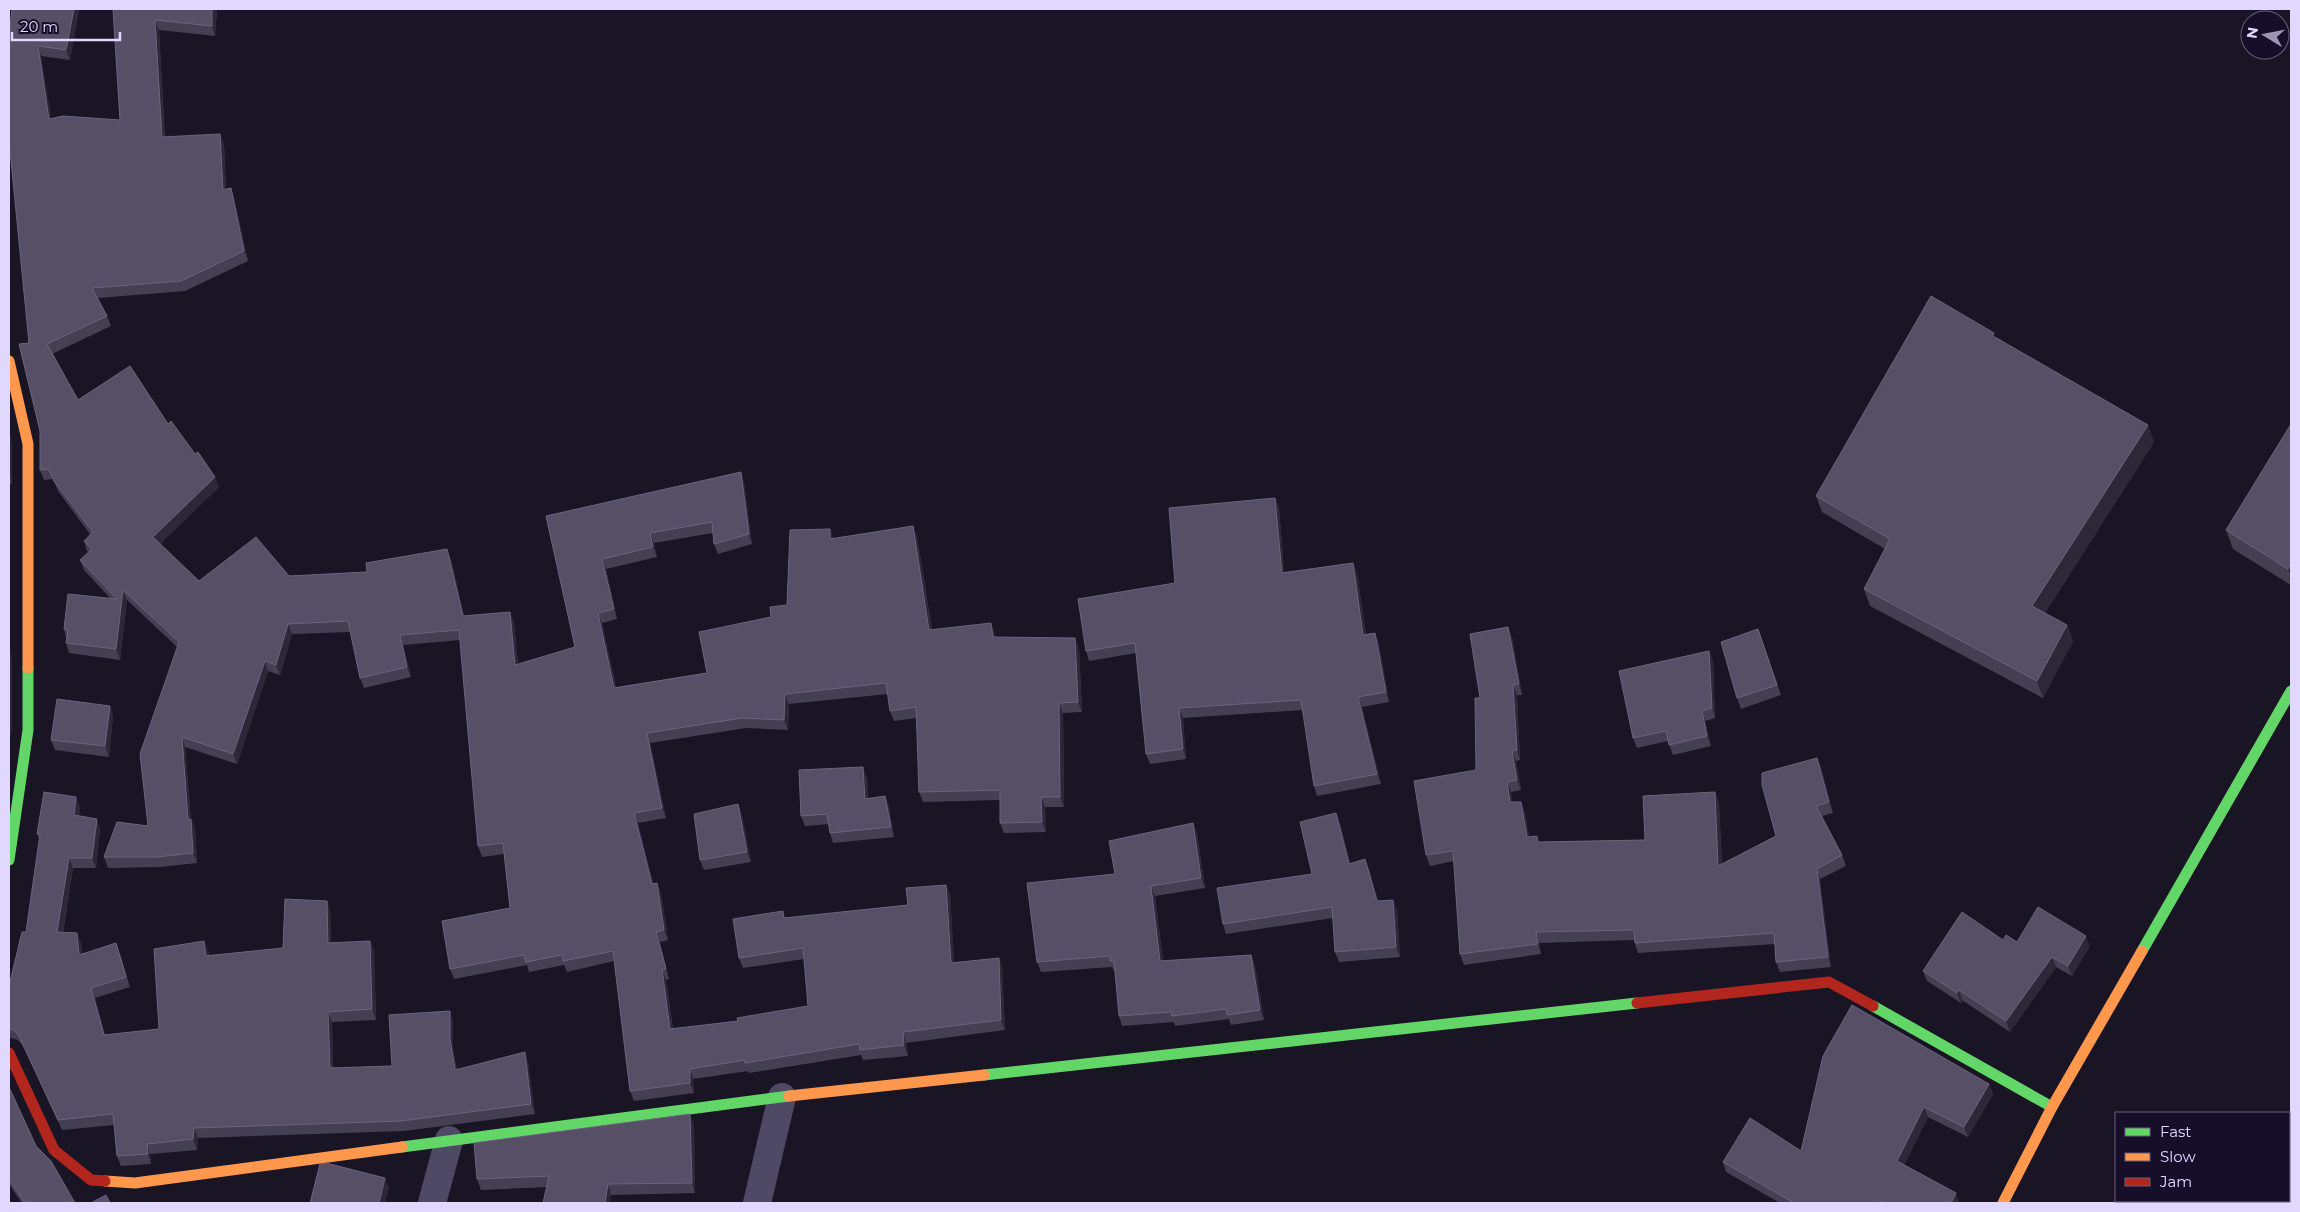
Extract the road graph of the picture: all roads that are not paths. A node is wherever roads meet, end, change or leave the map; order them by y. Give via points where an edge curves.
1 (9, 361) edge
2 (2291, 691) edge
3 (9, 860) edge
4 (9, 1053) edge
5 (782, 1097) junction
6 (2052, 1107) junction
7 (448, 1140) junction
8 (432, 1203) edge
9 (756, 1203) edge
10 (2003, 1203) edge

1 - 3 street via 28,444 28,730
2 - 6 street
4 - 7 street via 54,1150 91,1180 135,1183
5 - 6 street via 1829,982
5 - 7 street
5 - 9 street
6 - 10 street
7 - 8 street

